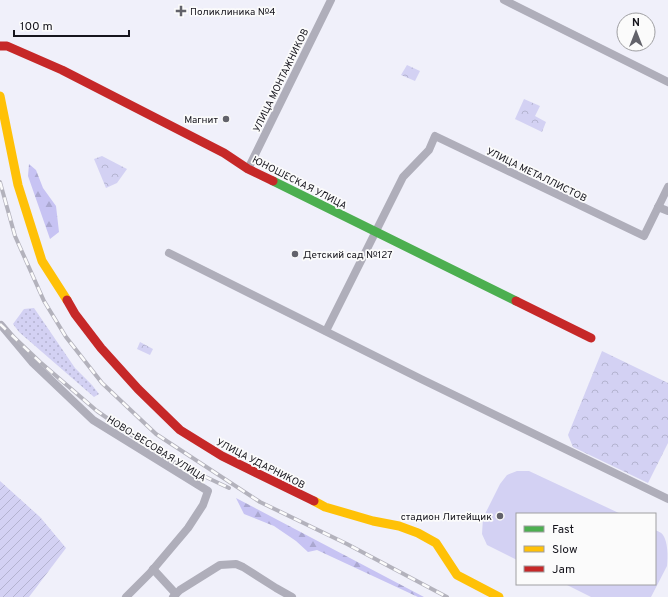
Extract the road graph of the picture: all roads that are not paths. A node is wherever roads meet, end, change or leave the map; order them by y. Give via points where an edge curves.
1 (331, 0) edge
2 (504, 0) edge
3 (0, 46) edge
4 (668, 82) edge
5 (0, 96) edge
6 (248, 169) junction
7 (668, 187) edge
8 (658, 207) junction
9 (668, 211) edge
10 (375, 232) junction
11 (169, 253) dead end
12 (1, 325) edge
13 (326, 331) junction
14 (591, 338) dead end
15 (668, 499) edge
16 (153, 569) junction
17 (174, 595) edge
18 (126, 597) edge
19 (292, 597) edge
20 (499, 597) edge

1 - 6 street, УЛИЦА МОНТАЖНИКОВ
2 - 4 street
3 - 6 street, ЮНОШЕСКАЯ УЛИЦА via 7,46 62,70
5 - 20 street, УЛИЦА УДАРНИКОВ via 18,185 42,261 75,314 138,389 180,430 222,456 325,507 418,533 436,543 457,575
6 - 10 street, ЮНОШЕСКАЯ УЛИЦА
7 - 8 street
8 - 9 street
8 - 10 street, УЛИЦА МЕТАЛЛИСТОВ via 644,236 435,136 428,150 403,177
10 - 13 street
10 - 14 street, ЮНОШЕСКАЯ УЛИЦА
11 - 13 street
12 - 16 street, НОВО-ВЕСОВАЯ УЛИЦА via 32,362 93,420 208,491 203,505 188,528
13 - 15 street
16 - 17 street
16 - 18 street, НОВО-ВЕСОВАЯ УЛИЦА
17 - 19 street via 220,565 236,564

